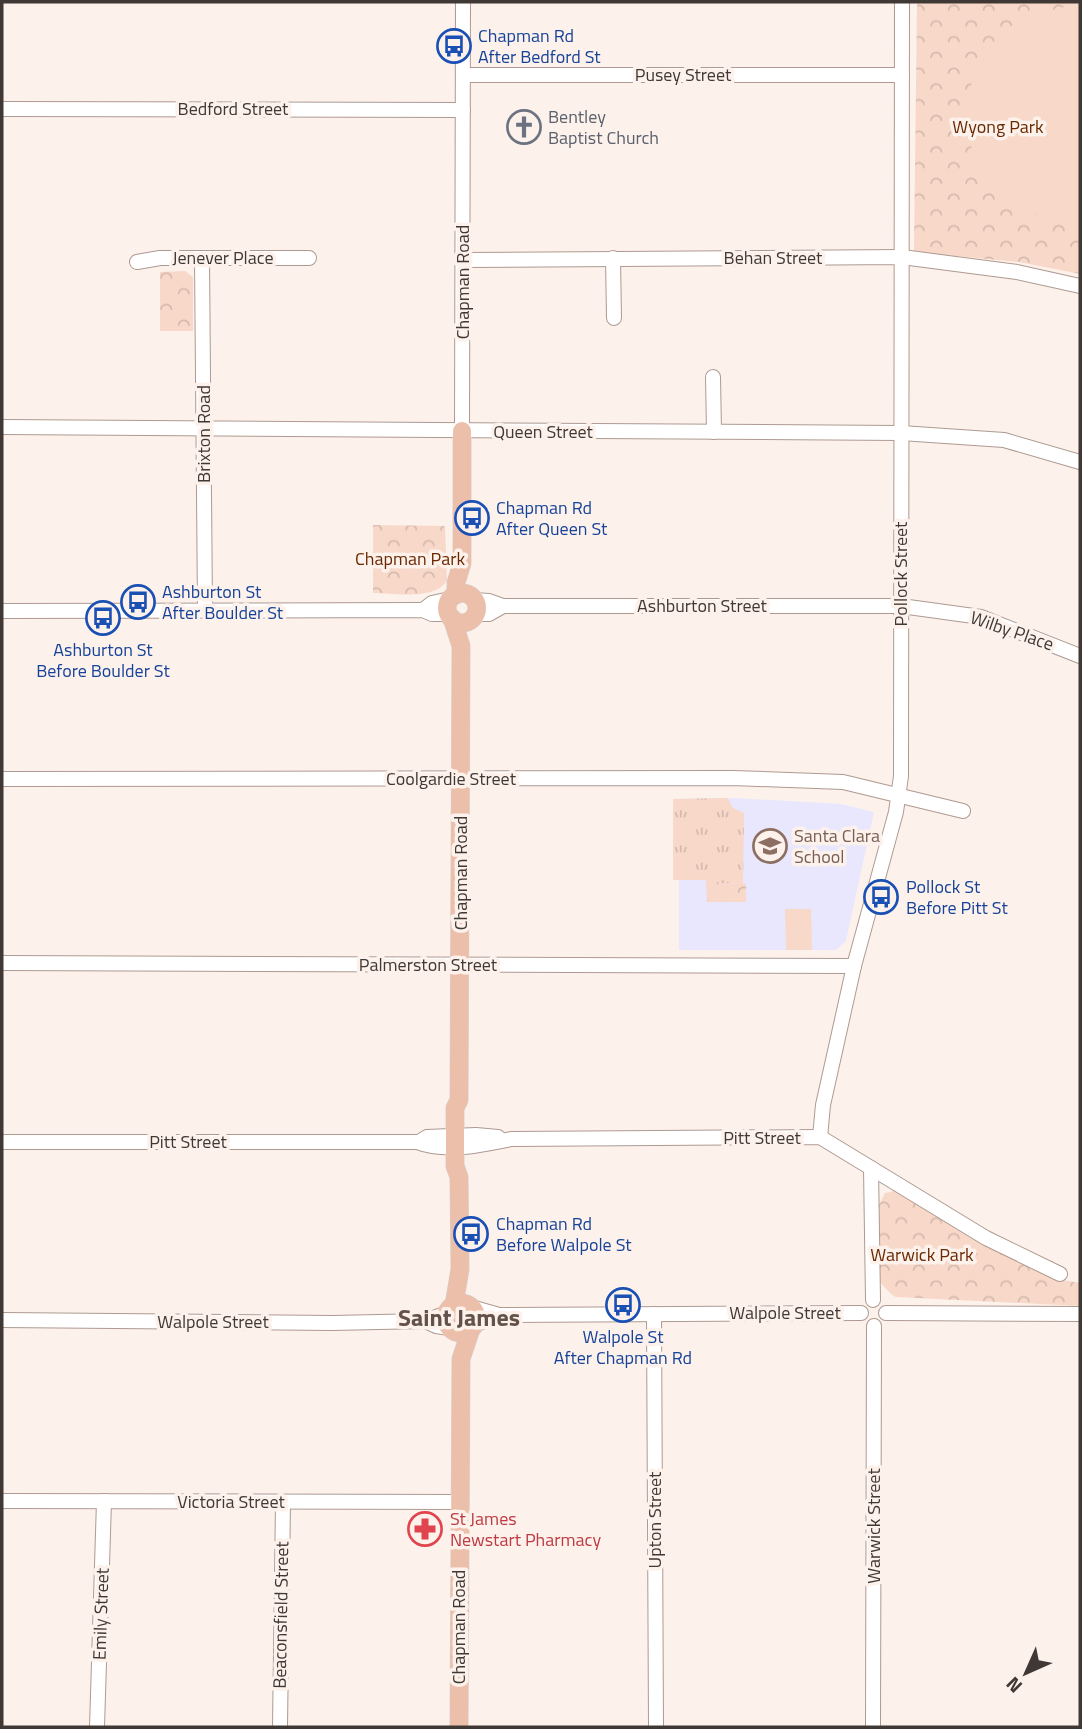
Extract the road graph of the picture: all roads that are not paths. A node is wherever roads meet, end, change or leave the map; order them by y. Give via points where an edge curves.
1 (463, 2) edge
2 (902, 2) edge
3 (463, 75) junction
4 (902, 75) junction
5 (2, 109) edge
6 (463, 110) junction
7 (902, 257) junction
8 (202, 258) junction
9 (309, 258) dead end
10 (613, 258) junction
11 (463, 260) junction
12 (137, 262) dead end
13 (1080, 286) edge
14 (614, 318) dead end
15 (713, 377) dead end
16 (2, 427) edge
17 (204, 428) junction
18 (462, 432) junction
19 (714, 432) junction
20 (901, 433) junction
21 (1080, 462) edge
22 (901, 606) junction
23 (462, 607) junction
24 (4, 609) edge
25 (205, 610) junction
26 (1080, 656) edge
27 (2, 779) edge
28 (461, 779) junction
29 (899, 794) junction
30 (963, 811) dead end
31 (2, 963) edge
32 (460, 965) junction
33 (855, 966) junction
34 (820, 1137) junction
35 (460, 1141) junction
36 (2, 1142) edge
37 (871, 1168) junction
38 (1060, 1274) dead end
39 (873, 1300) junction
40 (861, 1313) junction
41 (886, 1313) junction
42 (654, 1314) junction
43 (1080, 1314) edge
44 (461, 1318) junction
45 (2, 1320) edge
46 (874, 1326) junction
47 (2, 1501) edge
48 (104, 1501) junction
49 (283, 1502) junction
50 (460, 1502) junction
51 (97, 1727) edge
52 (280, 1727) edge
53 (459, 1727) edge
54 (656, 1727) edge
55 (873, 1727) edge

1 - 3 street, Chapman Road
2 - 4 street, Pollock Street
3 - 4 street, Pusey Street
3 - 6 street, Chapman Road
4 - 7 street, Pollock Street
5 - 6 street, Bedford Street
6 - 11 street, Chapman Road
7 - 10 street, Behan Street
7 - 13 street, Behan Street via 1017,272
7 - 20 street, Pollock Street
8 - 9 street, Jenever Place
8 - 12 street, Jenever Place
8 - 17 street, Brixton Road
10 - 11 street, Behan Street
10 - 14 street
11 - 18 street, Chapman Road
15 - 19 street
16 - 17 street, Queen Street
17 - 18 street, Queen Street
17 - 25 street, Brixton Road
18 - 19 street, Queen Street
18 - 23 main road, Chapman Road via 462,563 456,583
19 - 20 street, Queen Street
20 - 21 street, Queen Street via 1004,440
20 - 22 street, Pollock Street
22 - 23 street, Ashburton Street via 503,606 489,614
22 - 26 street, Wilby Place via 981,617
22 - 29 street, Pollock Street
23 - 25 street, Ashburton Street via 432,614 423,610
23 - 28 main road, Chapman Road via 467,636 461,646
24 - 25 street, Ashburton Street
27 - 28 street, Coolgardie Street
28 - 29 street, Coolgardie Street via 733,778 843,782
28 - 32 main road, Chapman Road
29 - 30 street, Coolgardie Street
29 - 33 street, Pollock Street
31 - 32 street, Palmerston Street
32 - 33 street, Palmerston Street
32 - 35 main road, Chapman Road
33 - 34 street, Pollock Street
34 - 35 street, Pitt Street via 491,1136
34 - 37 street, Pitt Street
35 - 36 street, Pitt Street via 427,1146 417,1142
35 - 44 main road, Chapman Road via 464,1166 459,1177
37 - 38 street, Pitt Street via 986,1238
37 - 39 street
39 - 40 street
39 - 41 street via 883,1303
40 - 42 street, Walpole Street
40 - 46 street via 864,1322
41 - 43 street
41 - 46 street via 883,1322
42 - 44 street, Walpole Street
42 - 54 street, Upton Street
44 - 45 street, Walpole Street via 436,1326 425,1321
44 - 50 main road, Chapman Road
46 - 55 street, Warwick Street
47 - 48 street, Victoria Street
48 - 49 street, Victoria Street
48 - 51 street, Emily Street
49 - 50 street, Victoria Street
49 - 52 street, Beaconsfield Street
50 - 53 main road, Chapman Road

